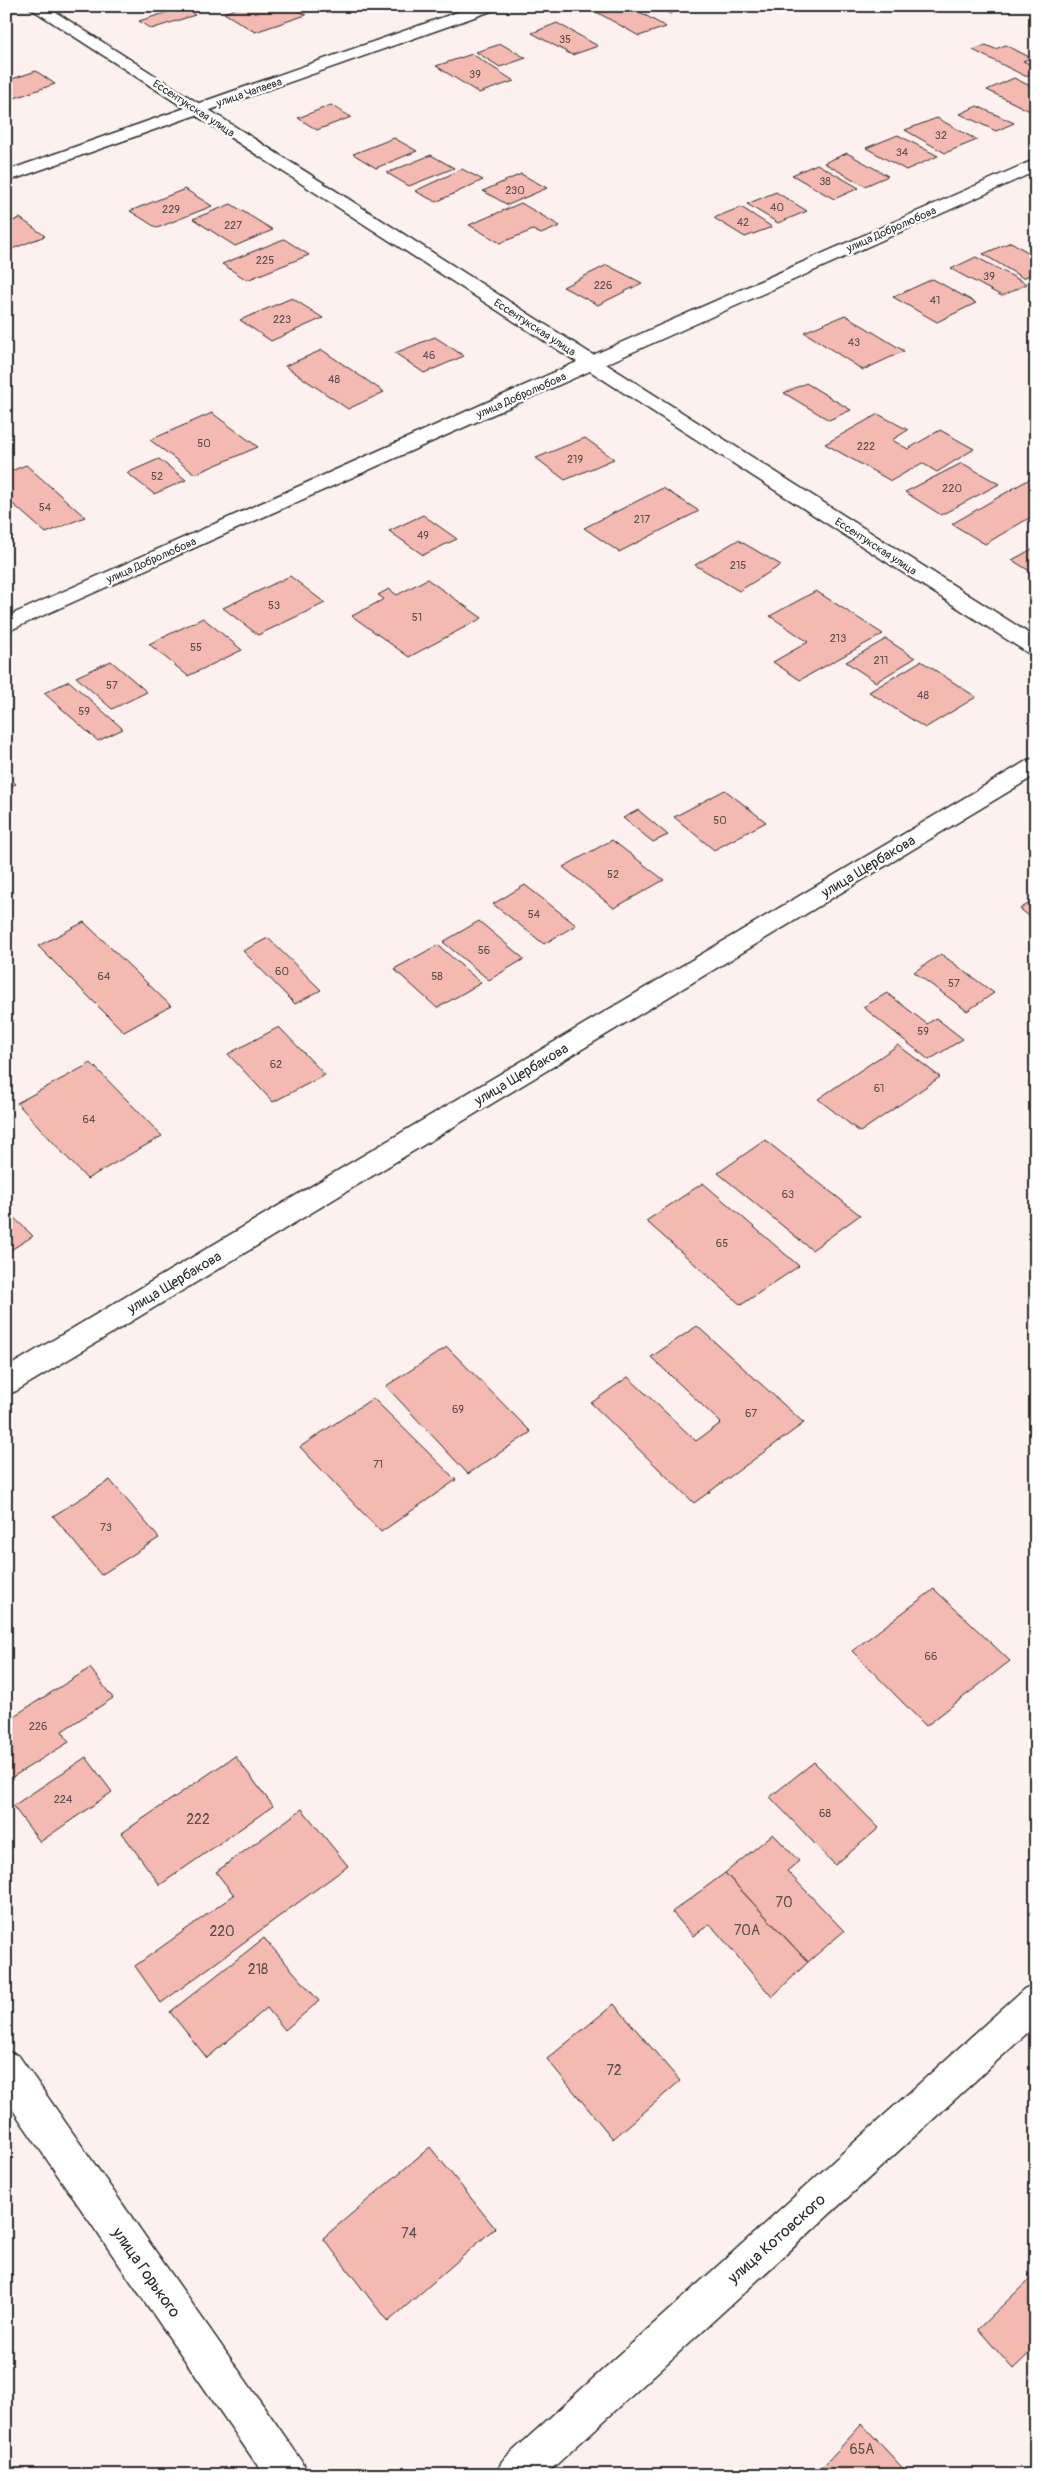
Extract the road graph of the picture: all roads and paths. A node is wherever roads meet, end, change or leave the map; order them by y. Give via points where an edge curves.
1 (35, 6) edge
2 (491, 6) edge
3 (197, 110) junction
4 (1036, 164) edge
5 (6, 177) edge
6 (592, 363) junction
7 (6, 625) edge
8 (1036, 648) edge
9 (1036, 765) edge
10 (6, 1383) edge
11 (1036, 2001) edge
12 (6, 2069) edge
13 (288, 2475) edge
14 (516, 2475) edge

1 - 3 street, Ессентукская улица
2 - 3 street, улица Чапаева
3 - 5 street, улица Чапаева
3 - 6 street, Ессентукская улица
4 - 6 street, улица Добролюбова
6 - 7 street, улица Добролюбова
6 - 8 street, Ессентукская улица
9 - 10 street, улица Щербакова
11 - 14 street, улица Котовского
12 - 13 street, улица Горького

